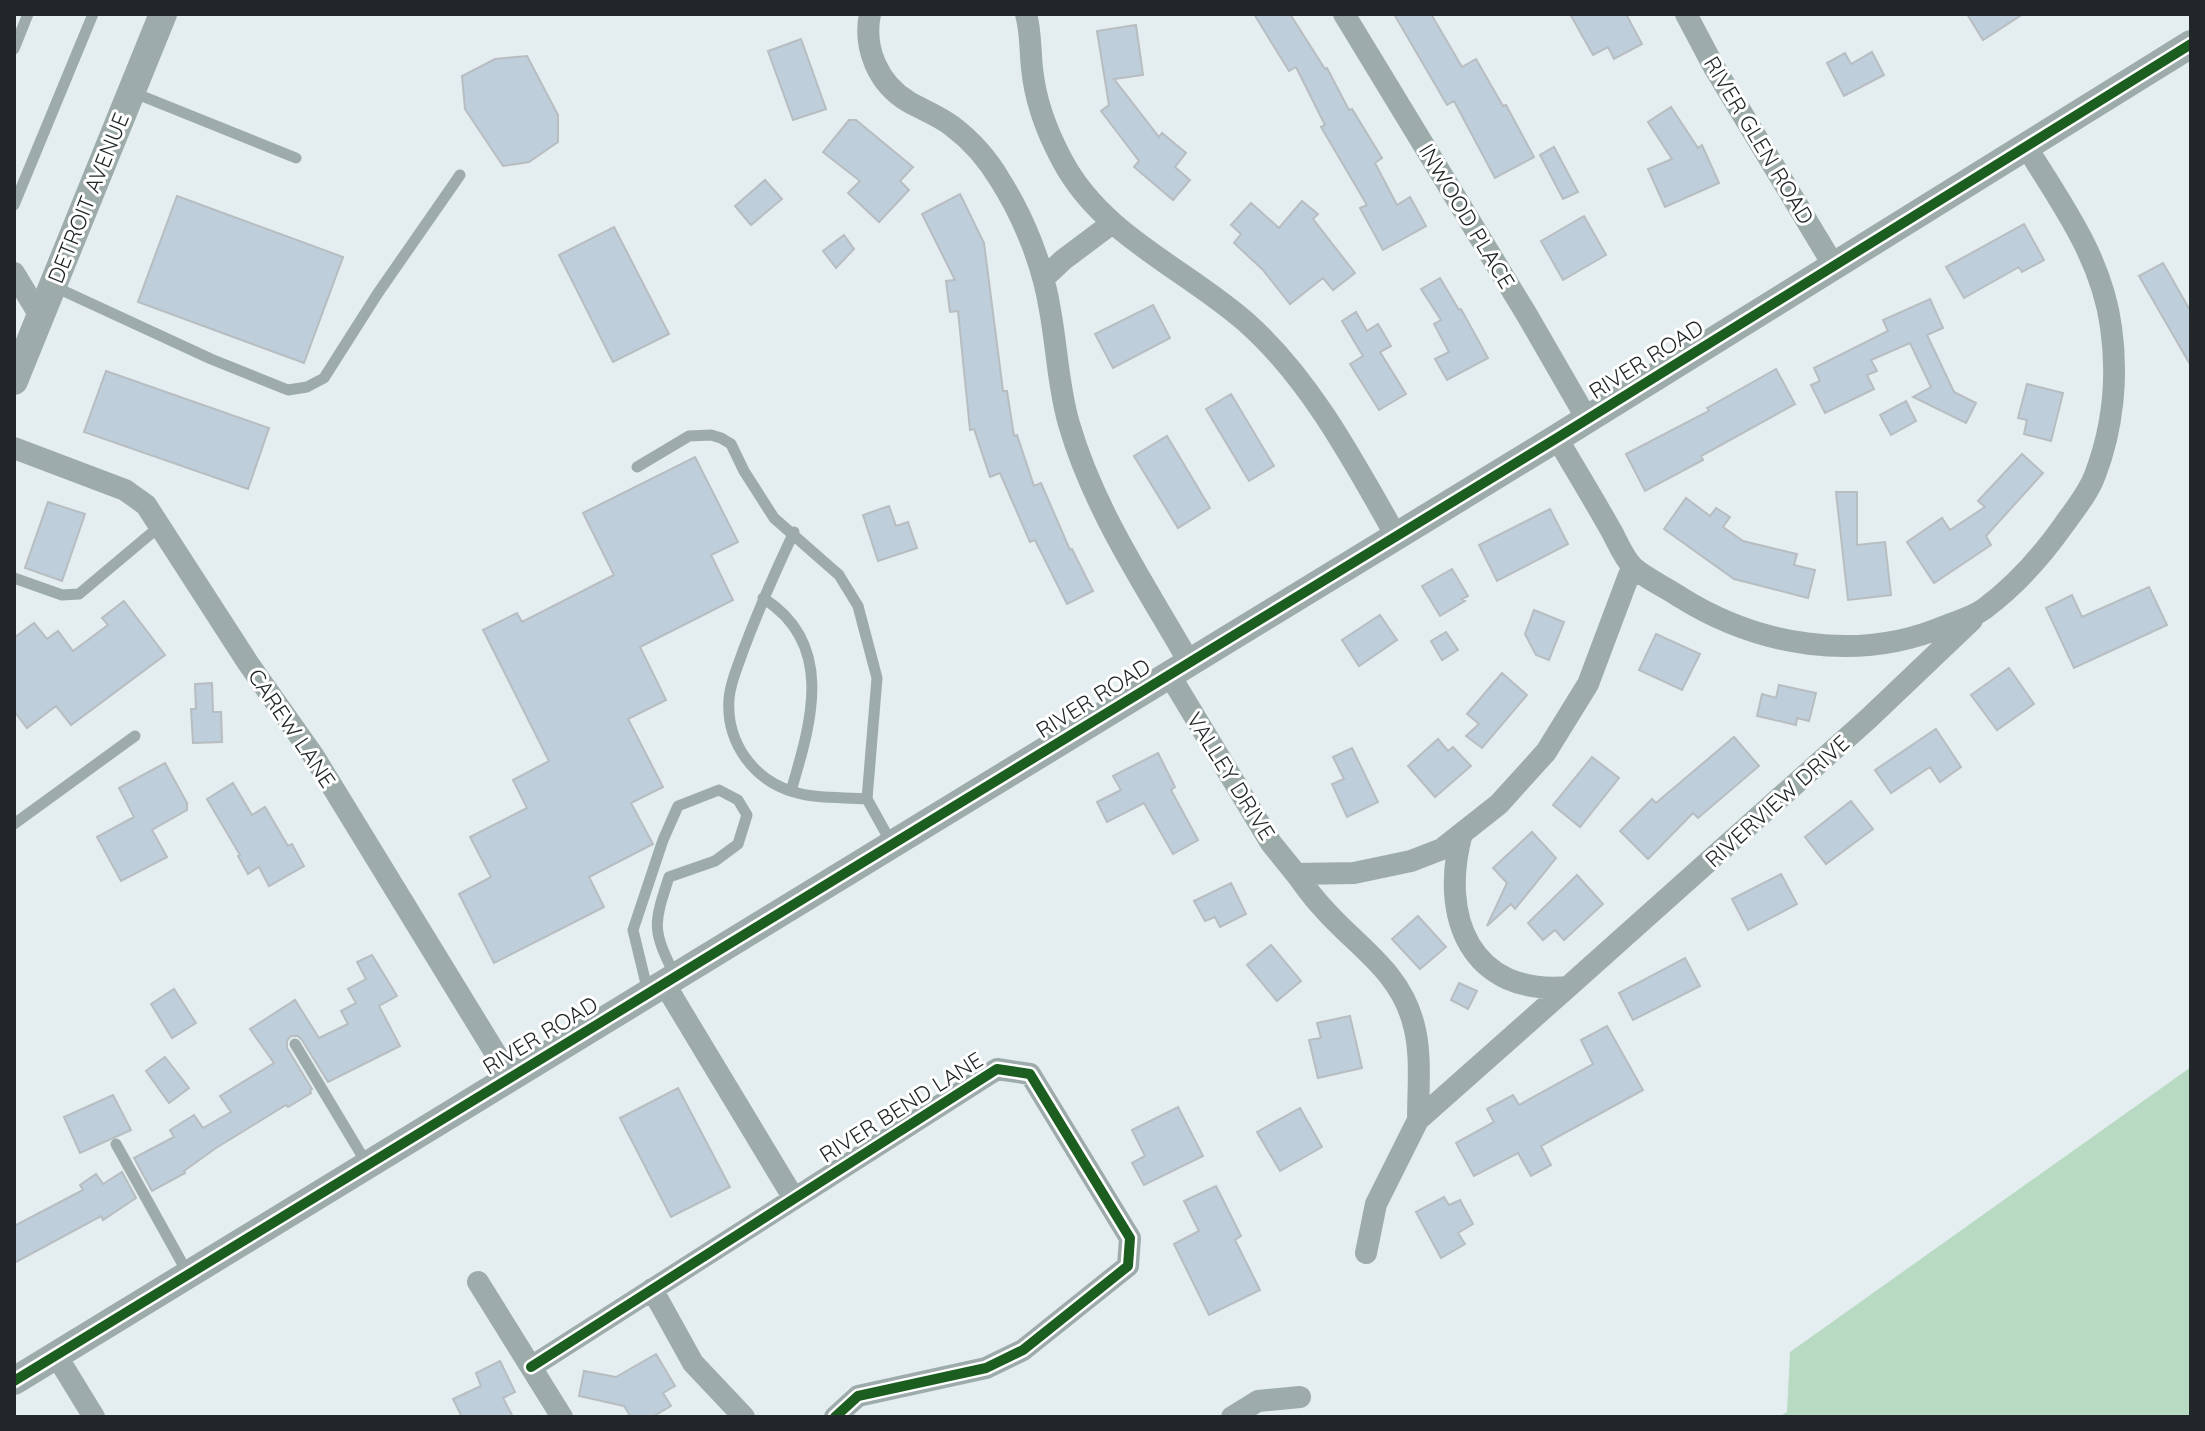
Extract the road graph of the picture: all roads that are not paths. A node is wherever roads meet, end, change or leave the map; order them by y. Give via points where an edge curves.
1 (28, 14) edge
2 (93, 14) edge
3 (163, 14) edge
4 (870, 14) edge
5 (1026, 14) edge
6 (1344, 14) edge
7 (1686, 14) edge
8 (2191, 44) edge
9 (14, 49) edge
10 (131, 92) junction
11 (2027, 148) junction
12 (296, 158) dead end
13 (460, 175) dead end
14 (14, 205) edge
15 (1111, 224) junction
16 (1834, 266) junction
17 (14, 273) edge
18 (1044, 278) junction
19 (53, 286) junction
20 (40, 316) junction
21 (14, 381) edge
22 (1587, 419) junction
23 (1557, 438) junction
24 (14, 448) edge
25 (637, 467) dead end
26 (161, 525) junction
27 (794, 532) junction
28 (1396, 536) junction
29 (1632, 567) junction
30 (14, 578) edge
31 (763, 598) junction
32 (1981, 611) junction
33 (1179, 668) junction
34 (135, 736) dead end
35 (791, 791) junction
36 (867, 799) junction
37 (14, 824) edge
38 (1462, 833) junction
39 (892, 844) junction
40 (1296, 874) junction
41 (662, 984) junction
42 (1568, 987) junction
43 (295, 1044) dead end
44 (510, 1077) junction
45 (1418, 1120) junction
46 (116, 1144) dead end
47 (367, 1164) junction
48 (793, 1197) junction
49 (1366, 1253) dead end
50 (188, 1274) junction
51 (478, 1282) dead end
52 (652, 1289) junction
53 (56, 1355) junction
54 (531, 1367) junction
55 (14, 1381) edge
56 (1300, 1397) dead end
57 (94, 1417) edge
58 (562, 1417) edge
59 (744, 1417) edge
60 (835, 1417) edge
61 (1232, 1417) edge

1 - 9 lane
2 - 14 lane
3 - 10 street, DETROIT AVENUE
4 - 18 street, VALLEY DRIVE via 869,48 876,68 905,100 949,123 988,161 1028,234
5 - 15 street via 1032,70 1050,136 1085,195
6 - 22 street, INWOOD PLACE
7 - 16 street, RIVER GLEN ROAD
8 - 11 street, RIVER ROAD
10 - 12 lane
10 - 19 street, DETROIT AVENUE
11 - 16 street, RIVER ROAD
11 - 32 street, RIVERVIEW DRIVE via 2073,221 2103,286 2115,369 2112,409 2094,477 2083,497 2046,551
13 - 19 lane via 324,378 307,387 288,390 275,385
15 - 18 street
15 - 28 street via 1236,314 1281,359 1352,460
16 - 22 street, RIVER ROAD
17 - 20 street
18 - 33 street, VALLEY DRIVE via 1068,421 1085,474
19 - 20 street, DETROIT AVENUE
20 - 21 street, DETROIT AVENUE
22 - 23 street, RIVER ROAD
23 - 28 street, RIVER ROAD
23 - 29 street
24 - 26 street, CAREW LANE via 125,490
25 - 27 lane via 689,436 721,438 731,444 774,518
26 - 30 lane via 79,594 62,595
26 - 44 street, CAREW LANE via 313,755
27 - 31 lane
27 - 36 lane via 839,575 858,606 869,641 877,678
28 - 33 street, RIVER ROAD
29 - 32 street via 1725,622 1797,644 1897,641
29 - 38 street via 1598,663 1565,725 1528,774
31 - 35 lane via 795,626 812,677 809,727
31 - 35 lane via 729,699 732,726 740,751 755,771
32 - 42 street, RIVERVIEW DRIVE
33 - 39 street, RIVER ROAD
33 - 40 street, VALLEY DRIVE via 1271,843
34 - 37 lane
35 - 36 lane
36 - 39 lane
38 - 40 street via 1442,849 1378,870
38 - 42 street via 1453,880 1455,909 1473,949 1508,980 1531,987
39 - 41 street, RIVER ROAD
40 - 45 street, VALLEY DRIVE via 1324,910 1376,958 1406,1002 1414,1024
41 - 41 lane via 655,921 669,877 715,861 738,844 747,815 738,800 719,790 678,806 633,930
41 - 44 street, RIVER ROAD
41 - 48 street
42 - 45 street, RIVERVIEW DRIVE
43 - 47 lane
44 - 47 street, RIVER ROAD
45 - 49 street, RIVERVIEW DRIVE via 1376,1204
46 - 50 lane
47 - 50 street, RIVER ROAD
48 - 52 street, RIVER BEND LANE
48 - 60 street, RIVER BEND LANE via 997,1069 1020,1071 1030,1074 1130,1238 1128,1266 1023,1350 986,1368 858,1396
50 - 53 street, RIVER ROAD
51 - 54 street
52 - 54 street, RIVER BEND LANE
52 - 59 street via 693,1363
53 - 55 street, RIVER ROAD
53 - 57 street
54 - 58 street
56 - 61 street via 1258,1401

